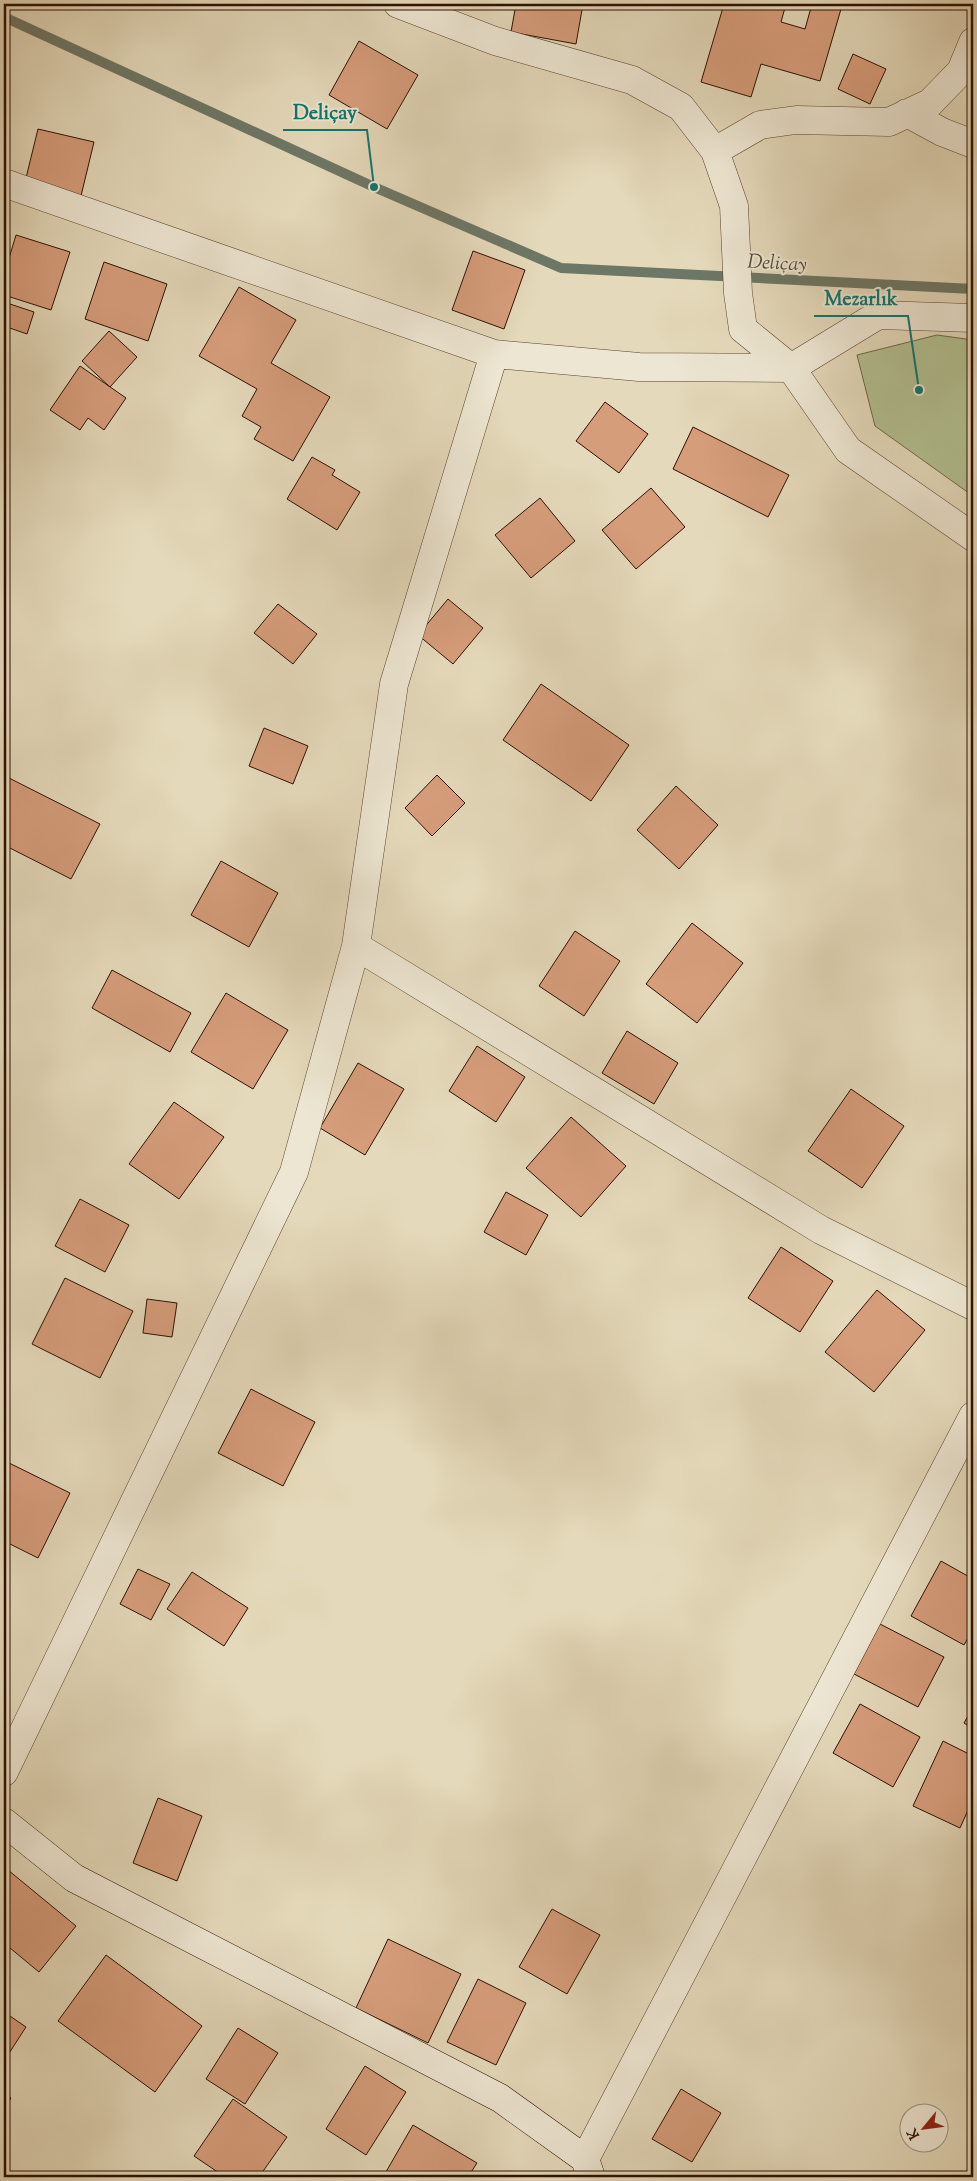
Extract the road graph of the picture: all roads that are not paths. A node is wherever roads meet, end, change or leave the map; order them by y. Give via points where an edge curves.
1 (398, 4) edge
2 (973, 42) edge
3 (908, 114) junction
4 (973, 144) edge
5 (715, 151) junction
6 (4, 183) edge
7 (973, 318) edge
8 (494, 354) junction
9 (791, 368) junction
10 (973, 537) edge
11 (356, 946) junction
12 (973, 1306) edge
13 (973, 1416) edge
14 (4, 1772) edge
15 (4, 1822) edge
16 (588, 2168) edge

1 - 5 street via 495,41 632,80 681,108
2 - 3 street via 961,71 930,103
3 - 4 street
3 - 5 street via 889,122 796,120 760,125
5 - 9 street via 734,206 743,329
6 - 8 street
7 - 9 street via 878,315
8 - 9 street via 639,367
8 - 11 street via 394,684
9 - 10 street via 848,450
11 - 12 street via 821,1230
11 - 14 street via 294,1172
13 - 16 street
15 - 16 street via 74,1878 500,2098

